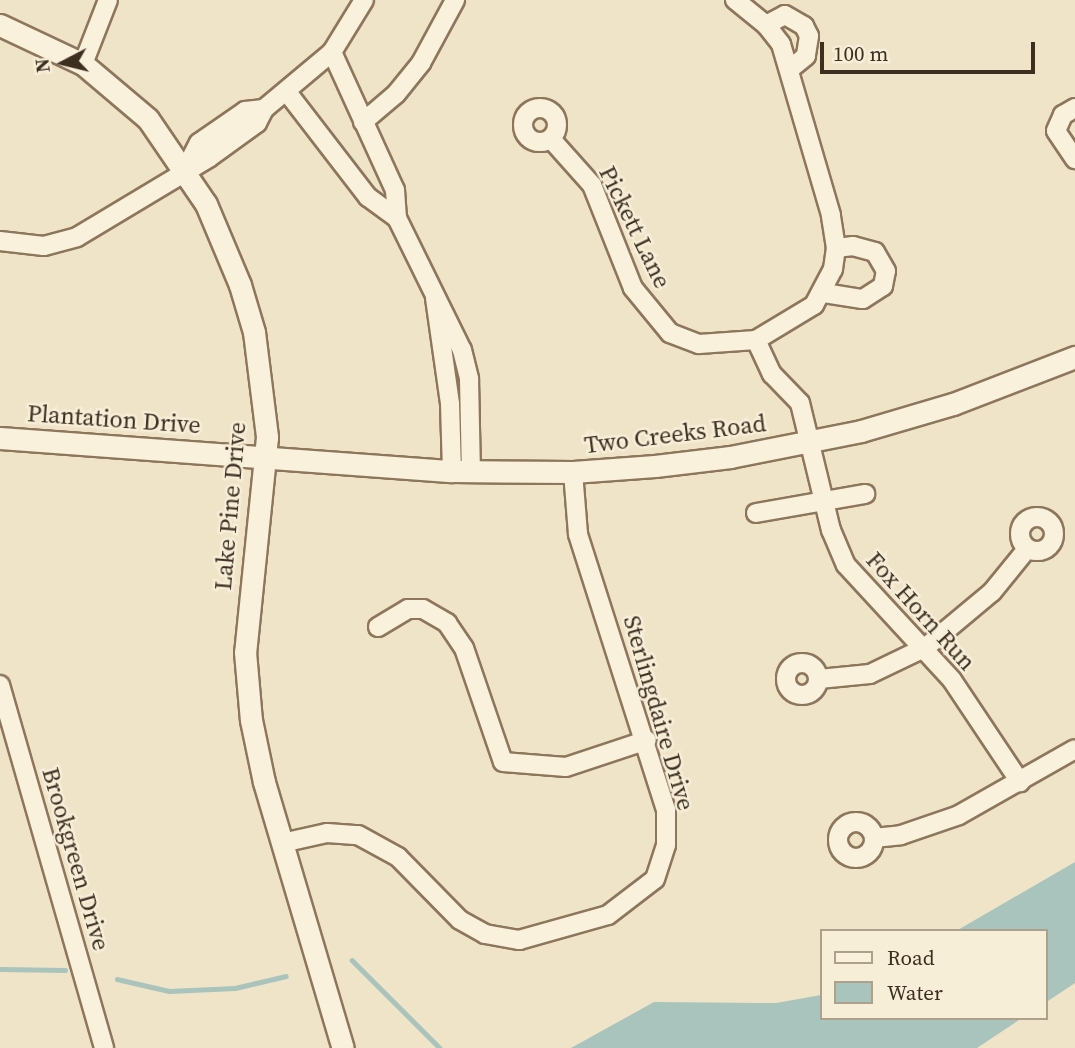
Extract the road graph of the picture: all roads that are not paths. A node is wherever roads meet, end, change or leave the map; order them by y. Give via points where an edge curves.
1 (108, 0) edge
2 (364, 0) edge
3 (455, 0) edge
4 (734, 0) edge
5 (0, 25) edge
6 (766, 25) junction
7 (332, 52) junction
8 (83, 64) junction
9 (791, 68) junction
10 (288, 92) junction
11 (1075, 108) edge
12 (363, 122) junction
13 (551, 139) dead end
14 (1075, 159) edge
15 (186, 168) junction
16 (397, 218) junction
17 (0, 241) edge
18 (835, 248) junction
19 (824, 293) junction
20 (756, 340) junction
21 (1075, 356) edge
22 (0, 438) edge
23 (810, 443) junction
24 (267, 454) junction
25 (461, 471) junction
26 (573, 472) junction
27 (865, 494) dead end
28 (824, 502) junction
29 (756, 513) dead end
30 (1027, 549) dead end
31 (378, 627) dead end
32 (926, 647) junction
33 (819, 679) dead end
34 (0, 685) edge
35 (646, 740) junction
36 (1075, 749) edge
37 (1020, 782) junction
38 (874, 838) dead end
39 (282, 843) junction
40 (104, 1048) edge
41 (344, 1048) edge

1 - 8 street
2 - 7 street
3 - 12 street via 421,63 396,94
4 - 6 street
5 - 8 street, Lake Pine Drive
6 - 9 street
6 - 9 street via 785,15 804,26 809,36 806,55
7 - 10 street
7 - 12 street
8 - 15 street, Lake Pine Drive via 148,119
9 - 18 street via 831,215
10 - 15 street via 264,109 257,123
10 - 16 street via 368,197
11 - 14 street via 1063,115 1056,131
12 - 16 street via 394,190
13 - 20 street, Pickett Lane via 592,186 633,288 670,333 699,344
15 - 17 street via 76,237 44,246
15 - 24 street, Lake Pine Drive via 224,244 254,332
16 - 25 street via 448,316 467,365
18 - 19 street
18 - 19 street via 853,246 875,252 886,271 883,286 863,299
19 - 20 street via 799,316
20 - 23 street, Fox Horn Run via 772,374 800,402
21 - 23 street, Two Creeks Road via 953,404
22 - 24 street, Plantation Drive
23 - 26 street, Two Creeks Road via 693,461
23 - 28 street, Fox Horn Run
24 - 25 street, Two Creeks Road
24 - 39 street, Lake Pine Drive via 245,652 251,720
25 - 26 street, Two Creeks Road
26 - 35 street, Sterlingdaire Drive via 578,534
27 - 28 street
28 - 29 street
28 - 32 street, Fox Horn Run via 846,565
30 - 32 street via 992,592
31 - 35 street via 408,609 423,609 447,623 464,648 503,762 566,767
32 - 33 street via 870,674
32 - 37 street, Fox Horn Run
34 - 40 street, Brookgreen Drive
35 - 39 street, Sterlingdaire Drive via 666,810 662,865 649,886 626,905 568,929 519,940 485,934 460,920 398,857 358,835 327,833
36 - 37 street
37 - 38 street via 934,825
39 - 41 street, Lake Pine Drive

